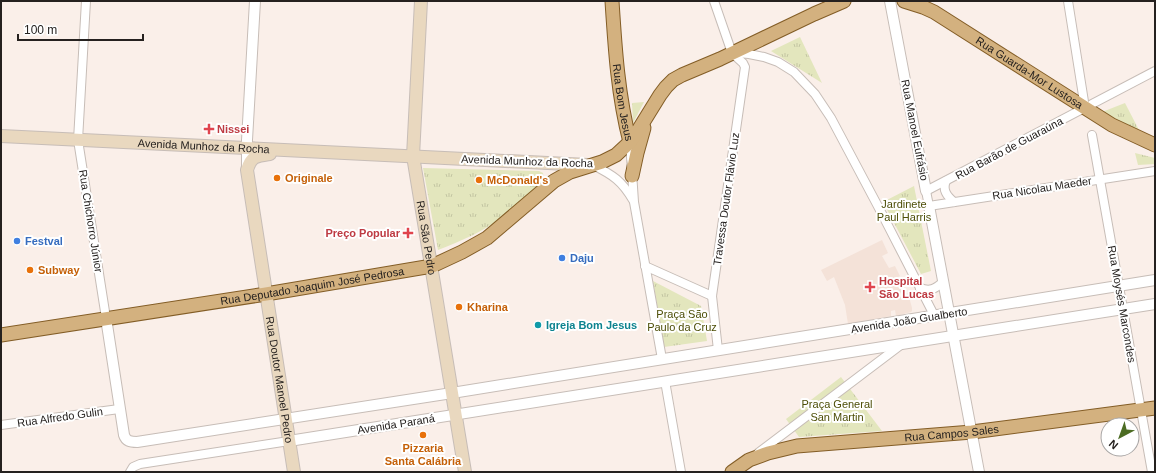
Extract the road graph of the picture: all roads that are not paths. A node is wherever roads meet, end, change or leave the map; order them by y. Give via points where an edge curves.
1 (86, 1) edge
2 (255, 1) edge
3 (422, 1) edge
4 (612, 1) edge
5 (714, 1) edge
6 (844, 1) edge
7 (890, 1) edge
8 (904, 1) edge
9 (1068, 1) edge
10 (732, 53) junction
11 (1155, 72) edge
12 (1085, 108) junction
13 (646, 118) junction
14 (1092, 135) dead end
15 (1, 136) edge
16 (78, 140) junction
17 (630, 142) junction
18 (1155, 145) edge
19 (247, 148) junction
20 (305, 151) junction
21 (414, 156) junction
22 (593, 165) junction
23 (247, 170) junction
24 (1155, 171) edge
25 (632, 176) junction
26 (1100, 179) junction
27 (946, 181) junction
28 (926, 191) junction
29 (634, 202) junction
30 (954, 202) junction
31 (929, 206) junction
32 (432, 266) junction
33 (645, 266) junction
34 (1155, 280) edge
35 (943, 282) junction
36 (1119, 286) junction
37 (920, 288) junction
38 (266, 294) junction
39 (712, 296) junction
40 (1155, 304) edge
41 (1123, 309) junction
42 (949, 313) junction
43 (934, 315) junction
44 (106, 318) junction
45 (1, 335) edge
46 (953, 336) junction
47 (903, 344) junction
48 (718, 350) junction
49 (662, 359) junction
50 (665, 381) junction
51 (452, 393) junction
52 (1155, 408) edge
53 (119, 409) junction
54 (1141, 410) junction
55 (456, 415) junction
56 (285, 419) junction
57 (1, 425) edge
58 (972, 432) junction
59 (127, 440) joint
60 (289, 441) junction
61 (749, 460) junction
62 (130, 472) edge
63 (294, 472) edge
64 (465, 472) edge
65 (681, 472) edge
66 (732, 472) edge
67 (979, 472) edge
68 (1152, 472) edge

1 - 16 street, Rua Chichorro Júnior
2 - 19 street, Rua Doutor Manoel Pedro
3 - 21 main road, Rua São Pedro
4 - 17 main road, Rua Bom Jesus via 622,106
5 - 10 street
6 - 10 main road
7 - 28 street, Rua Manoel Eufrásio
8 - 12 main road, Rua Guarda-Mor Lustosa via 934,12
9 - 12 street
10 - 13 main road, Avenida Munhoz da Rocha via 673,80 660,94
10 - 37 street, Avenida Munhoz da Rocha via 749,54 778,62 794,72 815,94 831,118 882,212
10 - 39 street, Travessa Doutor Flávio Luz via 745,67
11 - 12 street, Rua Barão de Guaraúna
12 - 18 main road, Rua Guarda-Mor Lustosa via 1118,128
12 - 27 street, Rua Barão de Guaraúna
13 - 17 main road, Avenida Munhoz da Rocha
13 - 25 main road
14 - 26 street, Rua Moysés Marcondes
15 - 16 main road, Avenida Munhoz da Rocha
16 - 19 main road, Avenida Munhoz da Rocha
16 - 44 street, Rua Chichorro Júnior
17 - 22 main road, Avenida Munhoz da Rocha via 608,160
17 - 25 street, Rua Bom Jesus
19 - 20 main road, Avenida Munhoz da Rocha
19 - 23 street, Rua Doutor Manoel Pedro
20 - 21 main road, Avenida Munhoz da Rocha
20 - 23 main road via 259,155 251,159
21 - 22 main road, Avenida Munhoz da Rocha
21 - 32 main road, Rua São Pedro
22 - 29 street, Rua Bom Jesus via 618,180
22 - 32 main road, Rua Deputado Joaquim José Pedrosa via 561,176 487,238
23 - 38 main road, Rua Doutor Manoel Pedro
24 - 26 street, Rua Nicolau Maeder
25 - 29 street, Rua Bom Jesus
26 - 30 street, Rua Nicolau Maeder
26 - 36 street, Rua Moysés Marcondes
27 - 28 street, Rua Barão de Guaraúna
27 - 30 street via 944,190
28 - 31 street, Rua Manoel Eufrásio
29 - 33 street, Rua Bom Jesus
30 - 31 street, Rua Nicolau Maeder
31 - 35 street, Rua Manoel Eufrásio
32 - 38 main road, Rua Deputado Joaquim José Pedrosa
32 - 51 main road, Rua São Pedro
33 - 39 street
33 - 49 street, Rua Bom Jesus
34 - 36 street, Avenida João Gualberto
35 - 37 street via 932,290
35 - 42 street, Rua Manoel Eufrásio
36 - 41 street, Rua Moysés Marcondes
36 - 42 street, Avenida João Gualberto
37 - 43 street, Avenida Munhoz da Rocha
38 - 44 main road, Rua Deputado Joaquim José Pedrosa
38 - 56 main road, Rua Doutor Manoel Pedro
39 - 48 street, Travessa Doutor Flávio Luz
40 - 41 street, Avenida João Gualberto
41 - 46 street, Avenida João Gualberto
41 - 54 street, Rua Moysés Marcondes
42 - 43 street, Avenida João Gualberto
42 - 46 street, Rua Manoel Eufrásio
43 - 48 street, Avenida João Gualberto
44 - 45 main road, Rua Deputado Joaquim José Pedrosa
44 - 53 street, Rua Chichorro Júnior
46 - 47 street, Avenida João Gualberto
46 - 58 street, Rua Manoel Eufrásio
47 - 50 street, Avenida João Gualberto
47 - 61 street
48 - 49 street, Avenida João Gualberto
49 - 51 street, Avenida Paraná
50 - 55 street, Avenida Paraná
50 - 65 street
51 - 55 main road, Rua São Pedro
51 - 56 street, Avenida Paraná
52 - 54 main road, Rua Campos Sales
53 - 57 street, Rua Alfredo Gulin
53 - 59 street, Rua Chichorro Júnior
54 - 58 main road, Rua Campos Sales
54 - 68 street, Rua Moysés Marcondes
55 - 60 street, Avenida Paraná
55 - 64 main road, Rua São Pedro
56 - 59 street, Avenida Paraná via 143,441
56 - 60 main road, Rua Doutor Manoel Pedro
58 - 61 main road, Rua Campos Sales via 797,446
58 - 67 street, Rua Manoel Eufrásio
60 - 62 street, Avenida Paraná via 140,464 133,467
60 - 63 main road, Rua Doutor Manoel Pedro
61 - 66 main road, Rua Campos Sales

